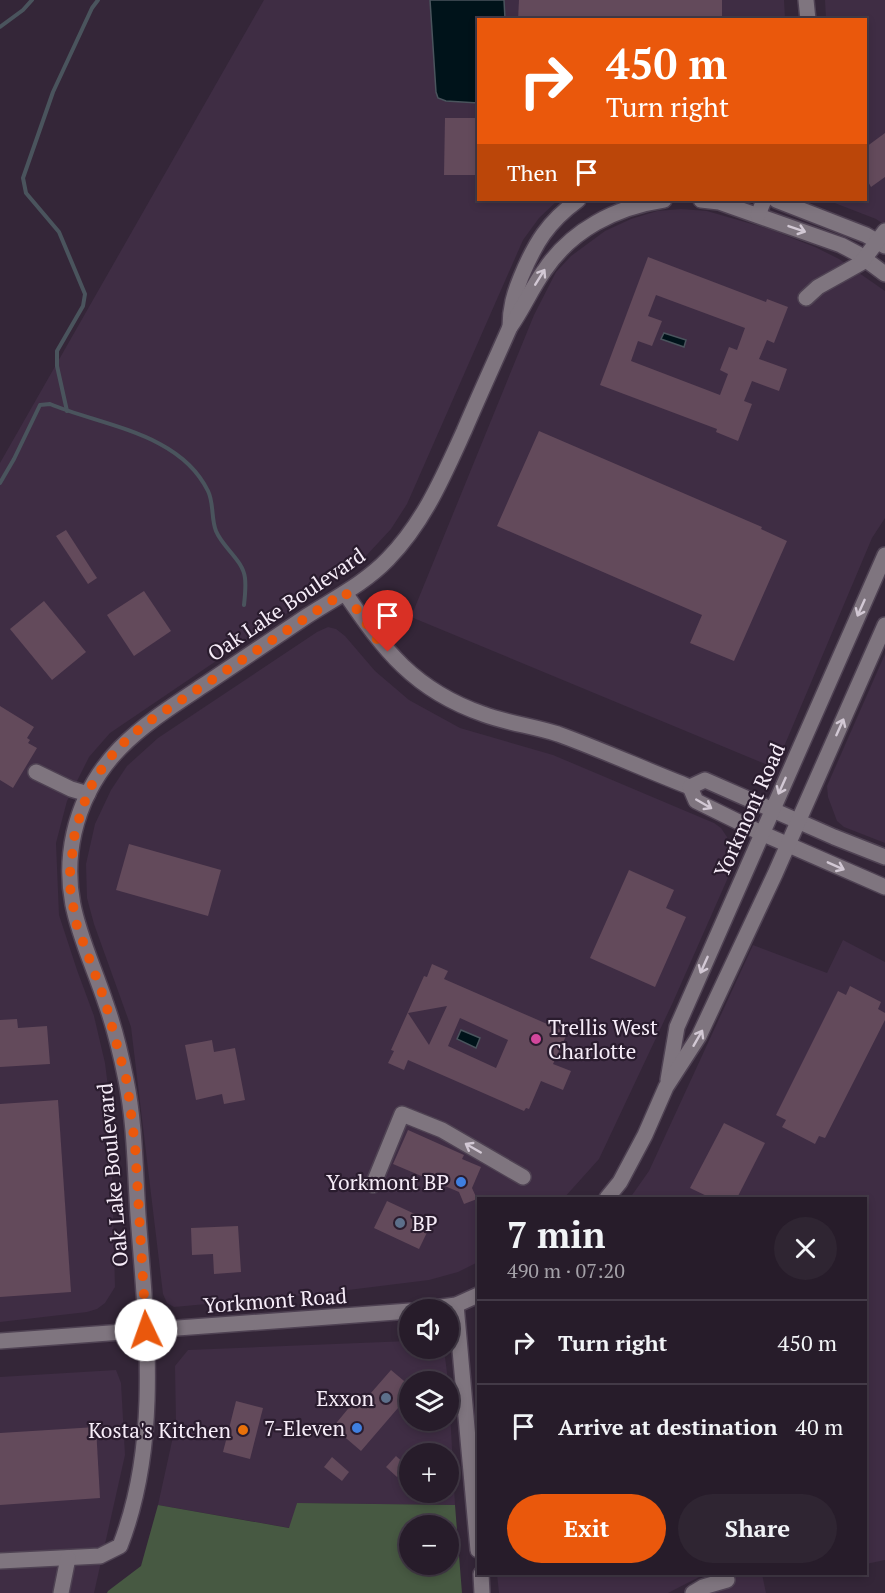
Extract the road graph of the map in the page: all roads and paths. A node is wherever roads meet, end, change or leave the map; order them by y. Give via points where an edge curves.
1 (806, 0) edge
2 (808, 18) edge
3 (577, 201) edge
4 (660, 201) edge
5 (710, 201) edge
6 (764, 201) edge
7 (779, 201) edge
8 (758, 215) junction
9 (883, 240) edge
10 (865, 259) junction
11 (885, 274) edge
12 (806, 298) dead end
13 (510, 327) junction
14 (885, 555) edge
15 (345, 592) junction
16 (885, 625) edge
17 (36, 772) dead end
18 (690, 787) junction
19 (88, 794) junction
20 (772, 810) junction
21 (798, 821) junction
22 (761, 833) junction
23 (788, 845) junction
24 (885, 857) edge
25 (885, 887) edge
26 (666, 1087) junction
27 (523, 1177) dead end
28 (373, 1185) dead end
29 (607, 1197) edge
30 (477, 1295) edge
31 (459, 1304) edge
32 (399, 1312) edge
33 (146, 1330) junction
34 (459, 1337) edge
35 (0, 1341) edge
36 (477, 1537) edge
37 (68, 1558) junction
38 (0, 1562) edge
39 (481, 1575) edge
40 (728, 1582) edge
41 (61, 1593) edge
42 (482, 1593) edge
43 (693, 1593) edge

1 - 2 street
3 - 13 street, Oak Lake Boulevard via 537,241 512,298
13 -> 4 street, Oak Lake Boulevard via 544,270 568,243 614,213
5 - 8 street
6 - 8 street
7 - 9 street
8 -> 10 street via 841,244
9 - 10 street
10 - 11 street
10 - 12 street
13 - 15 street, Oak Lake Boulevard via 422,517 378,569
14 -> 20 street, Yorkmont Road
15 - 18 street via 376,638 426,686 470,709 561,735
15 - 19 street, Oak Lake Boulevard via 148,722 107,760
21 -> 16 street, Yorkmont Road
17 - 19 street
18 - 20 street via 705,780
18 -> 22 street via 696,801
19 - 33 street, Oak Lake Boulevard via 71,852 70,892 76,923 109,1012 127,1082 135,1145
20 - 21 street
20 - 22 street, Yorkmont Road
21 - 23 street, Yorkmont Road
21 - 24 street
22 - 23 street
22 -> 26 street, Yorkmont Road via 677,1027
23 -> 25 street
26 -> 23 street, Yorkmont Road via 699,1036
26 - 29 street, Yorkmont Road via 627,1170
27 -> 28 street via 442,1130 402,1114
30 - 31 street
32 - 33 street, Yorkmont Road
33 - 35 street, Yorkmont Road
33 - 37 street, Oak Lake Boulevard via 145,1443 129,1522 120,1546 100,1556
34 - 36 street
37 - 38 street, Oak Lake Boulevard
37 - 41 street
39 - 42 street
40 - 43 street

